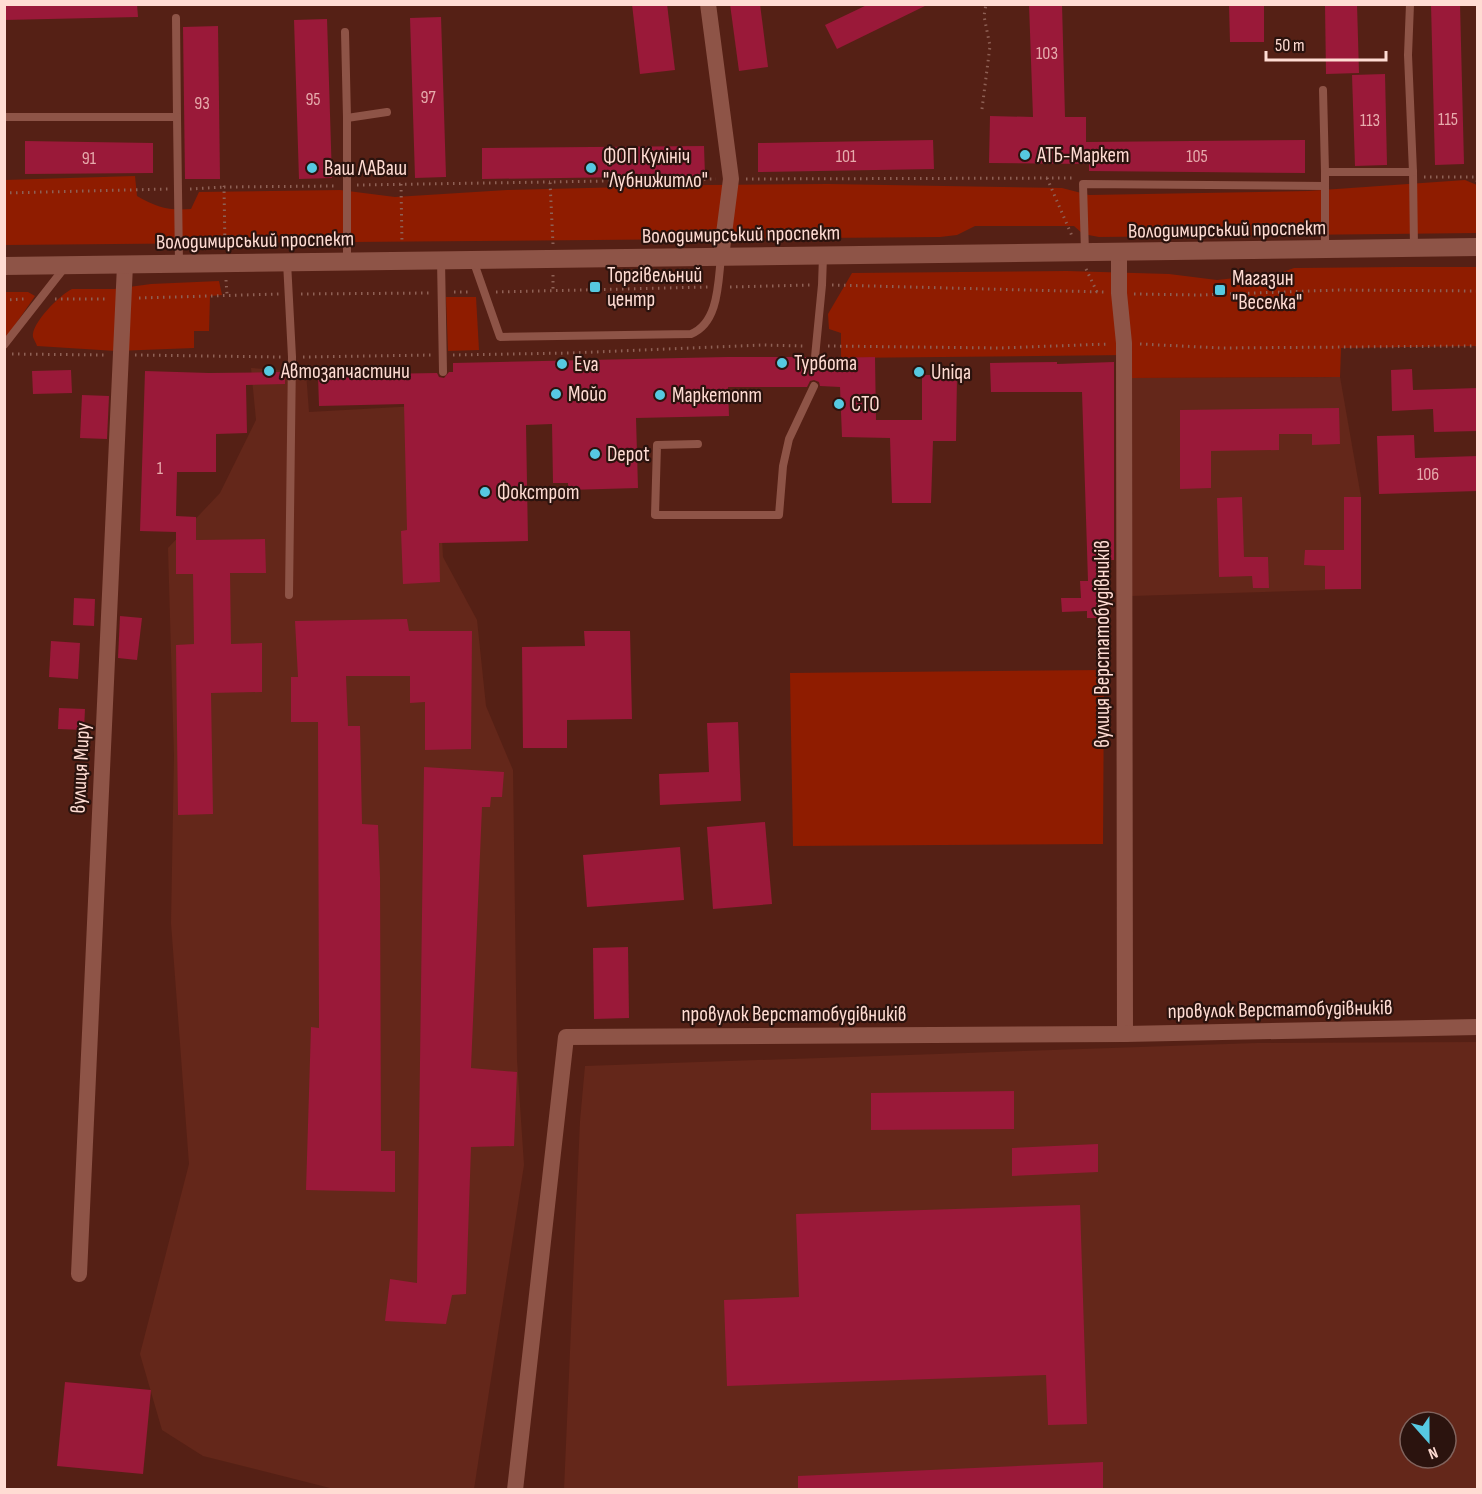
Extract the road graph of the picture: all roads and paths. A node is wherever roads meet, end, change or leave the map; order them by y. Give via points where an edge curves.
1 (708, 4) edge
2 (986, 4) edge
3 (1410, 4) edge
4 (176, 18) dead end
5 (345, 32) dead end
6 (1323, 90) dead end
7 (982, 109) dead end
8 (387, 112) dead end
9 (4, 117) edge
10 (177, 117) junction
11 (346, 118) junction
12 (1325, 172) junction
13 (1413, 174) junction
14 (1080, 178) dead end
15 (731, 179) junction
16 (1478, 182) edge
17 (401, 184) dead end
18 (1325, 186) junction
19 (224, 187) dead end
20 (178, 189) junction
21 (4, 193) edge
22 (1478, 247) edge
23 (1414, 249) junction
24 (1325, 250) junction
25 (1085, 253) junction
26 (1119, 253) junction
27 (823, 256) junction
28 (722, 257) junction
29 (553, 259) junction
30 (402, 260) junction
31 (441, 260) junction
32 (473, 260) junction
33 (347, 261) junction
34 (287, 262) junction
35 (178, 264) junction
36 (126, 265) junction
37 (4, 266) edge
38 (65, 266) junction
39 (822, 285) junction
40 (719, 287) junction
41 (553, 291) junction
42 (1478, 291) edge
43 (484, 292) junction
44 (441, 293) junction
45 (1119, 293) junction
46 (288, 294) junction
47 (124, 298) junction
48 (40, 299) junction
49 (4, 300) edge
50 (1124, 343) junction
51 (4, 345) edge
52 (816, 346) junction
53 (1478, 346) edge
54 (4, 354) edge
55 (122, 355) junction
56 (443, 355) junction
57 (292, 357) junction
58 (815, 357) dead end
59 (443, 372) dead end
60 (814, 387) dead end
61 (698, 444) dead end
62 (289, 595) dead end
63 (1478, 1028) edge
64 (1125, 1034) junction
65 (79, 1274) dead end
66 (515, 1490) edge

1 - 15 street
2 - 7 path via 984,16 990,46
3 - 13 lane
4 - 10 lane
5 - 11 lane
6 - 12 lane
8 - 11 lane
9 - 10 lane
10 - 20 lane
11 - 33 lane
12 - 13 lane
12 - 18 lane
13 - 16 path via 1474,177
13 - 23 lane
14 - 15 path
15 - 28 street
15 - 29 path via 550,183
17 - 30 path
18 - 24 lane
18 - 25 lane via 1083,184
19 - 20 path
20 - 21 path
20 - 35 lane
22 - 23 main road, Володимирський проспект
23 - 24 main road, Володимирський проспект
24 - 26 main road, Володимирський проспект
25 - 26 main road, Володимирський проспект
25 - 27 main road, Володимирський проспект
26 - 45 street, вулиця Верстатобудівників
27 - 28 main road, Володимирський проспект
27 - 39 lane
28 - 29 main road, Володимирський проспект
28 - 40 lane
29 - 32 main road, Володимирський проспект
29 - 41 path
30 - 31 main road, Володимирський проспект
30 - 33 main road, Володимирський проспект
31 - 32 main road, Володимирський проспект
31 - 44 lane
32 - 43 lane
33 - 34 main road, Володимирський проспект
34 - 35 main road, Володимирський проспект
34 - 46 lane
35 - 36 main road, Володимирський проспект
36 - 38 main road, Володимирський проспект
36 - 47 street, вулиця Миру
37 - 38 main road, Володимирський проспект
38 - 48 lane
39 - 40 path
39 - 45 path
39 - 52 lane
40 - 41 path
40 - 43 lane via 705,325 691,334 500,337
41 - 43 path
42 - 45 path
43 - 44 path
44 - 46 path
44 - 56 lane
45 - 50 street, вулиця Верстатобудівників
46 - 47 path
46 - 57 lane
47 - 48 path
47 - 55 street, вулиця Миру
48 - 49 path
48 - 51 lane
50 - 52 path via 999,348
50 - 53 path via 1221,348
50 - 64 street, вулиця Верстатобудівників
52 - 56 path
52 - 58 lane
54 - 55 path
55 - 57 path
55 - 65 street, вулиця Миру
56 - 57 path
56 - 59 lane
57 - 62 lane
60 - 61 lane via 789,439 779,515 655,515 657,445
63 - 64 street, провулок Верстатобудівників
64 - 66 street, провулок Верстатобудівників via 566,1037

